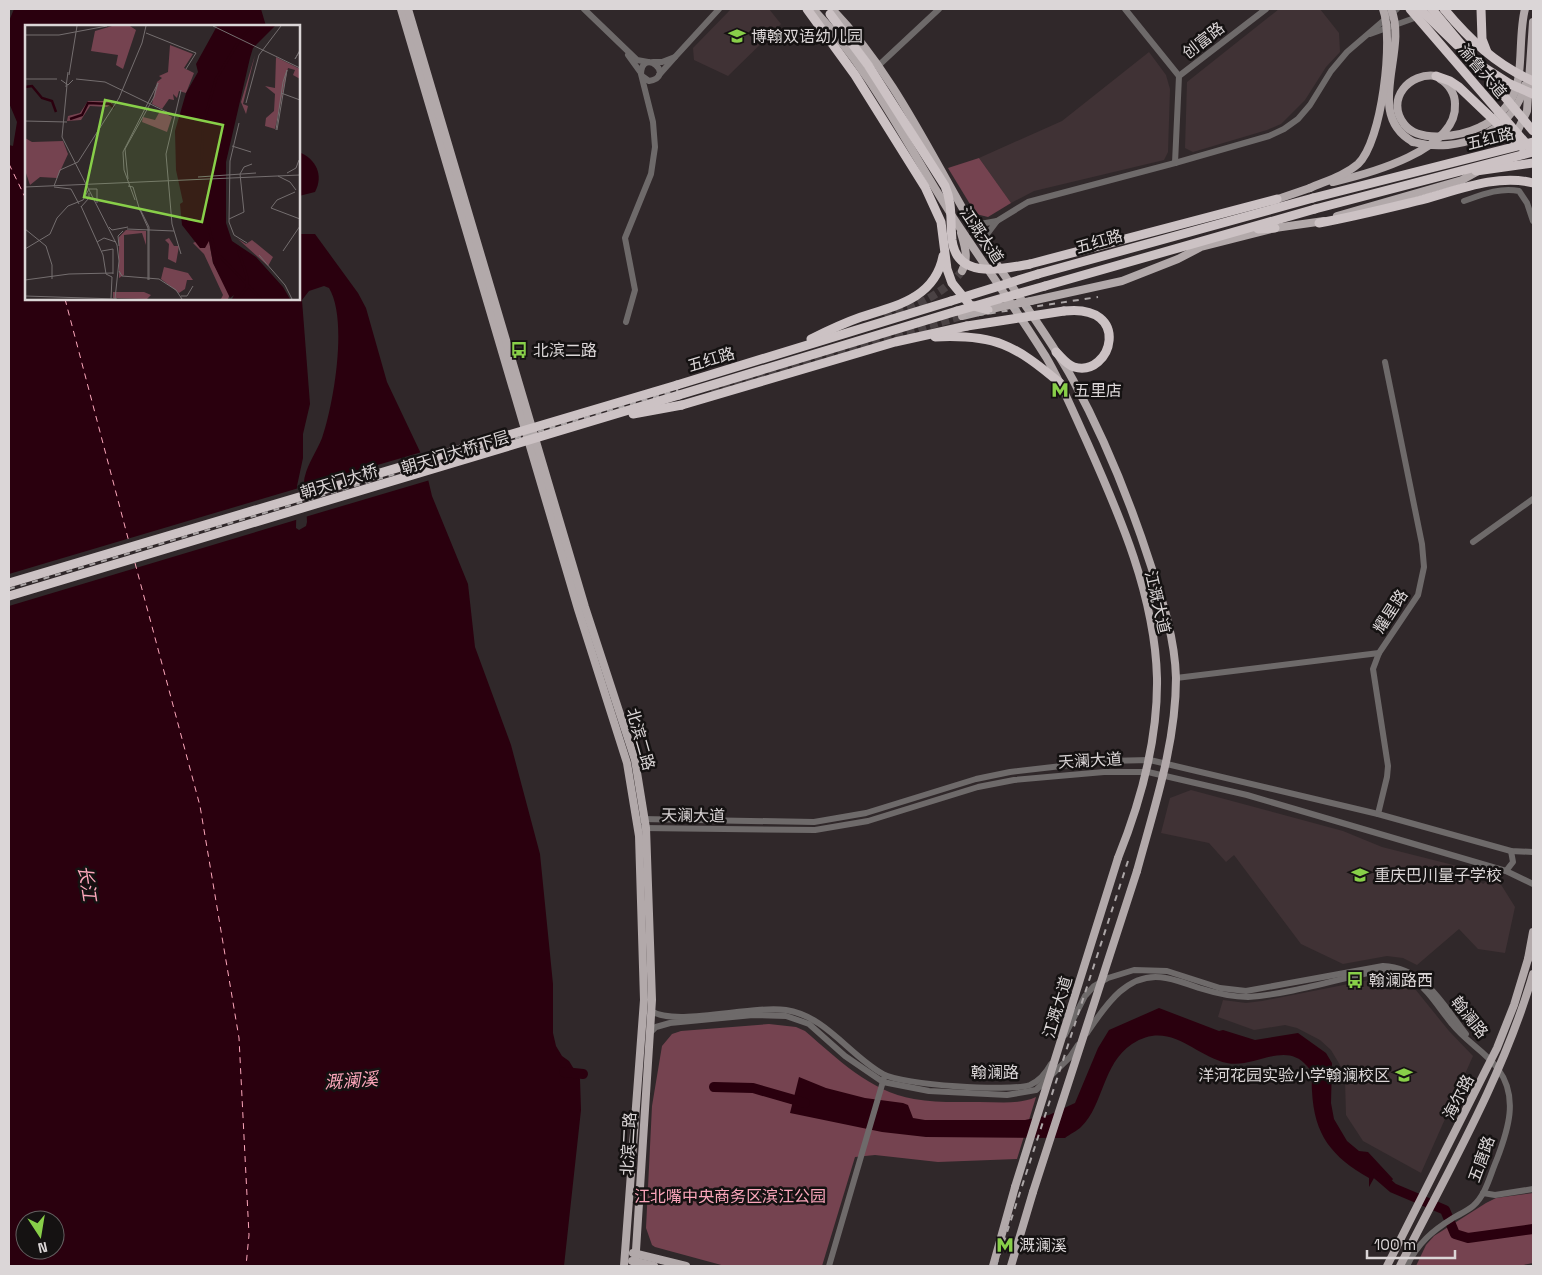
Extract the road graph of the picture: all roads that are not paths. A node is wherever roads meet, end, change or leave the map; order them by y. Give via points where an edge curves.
1 (401, 9) edge
2 (408, 9) edge
3 (584, 9) edge
4 (720, 9) edge
5 (807, 9) edge
6 (813, 9) edge
7 (939, 9) edge
8 (1125, 9) edge
9 (1266, 9) edge
10 (1383, 9) edge
11 (1391, 9) edge
12 (1397, 9) edge
13 (1410, 9) edge
14 (1420, 9) edge
15 (1432, 9) edge
16 (1444, 9) edge
17 (1481, 9) edge
18 (1525, 9) edge
19 (829, 11) edge
20 (1533, 22) edge
21 (1359, 42) junction
22 (620, 43) junction
23 (675, 58) junction
24 (651, 62) junction
25 (878, 66) junction
26 (1529, 71) junction
27 (641, 75) junction
28 (1179, 76) junction
29 (1436, 76) junction
30 (657, 77) junction
31 (1533, 81) edge
32 (1510, 84) junction
33 (1533, 94) edge
34 (650, 107) junction
35 (1532, 129) edge
36 (1533, 142) edge
37 (1533, 153) edge
38 (1533, 158) edge
39 (1533, 163) edge
40 (1175, 164) junction
41 (1460, 176) junction
42 (1533, 183) edge
43 (1310, 188) junction
44 (1278, 199) junction
45 (1464, 201) dead end
46 (966, 213) junction
47 (1229, 220) junction
48 (1533, 221) edge
49 (997, 222) junction
50 (1319, 223) junction
51 (1182, 224) junction
52 (959, 226) junction
53 (1275, 228) junction
54 (1238, 231) junction
55 (944, 241) junction
56 (982, 241) junction
57 (1195, 248) junction
58 (962, 271) tunnel mouth
59 (988, 310) junction
60 (960, 314) junction
61 (626, 322) dead end
62 (895, 342) junction
63 (786, 351) junction
64 (1056, 352) junction
65 (1385, 362) dead end
66 (676, 383) joint
67 (1060, 383) junction
68 (680, 400) junction
69 (1533, 499) edge
70 (1473, 542) dead end
71 (9, 581) edge
72 (9, 596) edge
73 (9, 600) edge
74 (1379, 653) junction
75 (1176, 678) junction
76 (1150, 760) junction
77 (1166, 762) junction
78 (1148, 772) junction
79 (1164, 774) junction
80 (1378, 814) junction
81 (637, 819) junction
82 (646, 819) junction
83 (642, 828) junction
84 (1511, 852) junction
85 (1533, 852) edge
86 (1506, 871) junction
87 (1533, 884) edge
88 (1533, 932) edge
89 (1533, 974) edge
90 (651, 1011) junction
91 (649, 1034) junction
92 (1481, 1052) junction
93 (884, 1078) junction
94 (1533, 1189) edge
95 (1483, 1193) junction
96 (625, 1259) edge
97 (635, 1260) edge
98 (654, 1266) edge
99 (686, 1266) edge
100 (829, 1266) edge
101 (993, 1266) edge
102 (1011, 1266) edge
103 (1387, 1266) edge
104 (1400, 1266) edge
105 (1407, 1266) edge

1 - 81 main road, 北滨二路 via 578,609 627,763
2 - 82 main road, 北滨二路 via 585,607 636,760
3 - 22 street
4 - 23 street
5 - 55 highway via 855,75 925,187 941,222
6 - 52 main road, 江溉大道 via 860,69
7 - 25 street
8 - 28 street
9 - 28 street, 创富路
10 - 43 main road, bridge via 1388,40 1380,105 1371,143 1359,163
11 - 26 main road, bridge via 1396,34 1388,109 1396,129 1413,142 1440,146 1468,141 1492,131 1514,110 1523,96
12 - 21 street
13 - 37 highway, 渝鲁大道, bridge
14 - 32 highway, bridge via 1445,36
15 - 21 street via 1373,32
15 - 35 highway, 渝鲁大道, bridge
16 - 31 highway, bridge via 1479,48 1502,65
17 - 32 highway, bridge via 1480,22 1486,50
18 - 29 main road, bridge via 1513,95 1494,118 1466,132 1416,134 1404,125 1398,114 1399,95 1410,81 1427,75
19 - 25 main road, 江溉大道
19 - 51 highway, bridge via 868,65 945,186 950,200 952,239 957,255 968,265 984,270 1030,264
20 - 26 main road
21 - 40 street via 1331,71 1298,119 1284,129
22 - 24 street via 637,60
22 - 27 street
23 - 24 street
23 - 30 street
24 - 27 street via 643,65
24 - 30 street via 658,66
25 - 46 main road, 江溉大道
26 - 41 main road via 1527,111 1518,131 1497,158 1481,170
27 - 30 street via 650,81
27 - 34 street
28 - 40 street, 创富路
29 - 38 highway, bridge via 1459,87
29 - 43 main road, bridge via 1449,87 1455,102 1454,119 1444,133 1416,153 1385,167
30 - 34 street via 648,88
32 - 33 highway, bridge
34 - 61 street via 655,135 654,160 625,238 635,290
36 - 47 highway, 五红路, bridge
37 - 41 highway, 五红路, bridge
39 - 41 highway, bridge
40 - 49 street via 1028,202
41 - 50 main road
41 - 54 highway, 五红路, bridge via 1315,209
42 - 50 highway via 1517,180 1492,182
43 - 44 main road
44 - 47 main road
44 - 51 highway
45 - 48 street via 1483,194 1519,191
46 - 49 street via 980,224
46 - 56 main road, 江溉大道
47 - 51 highway
47 - 63 highway, 五红路, bridge
49 - 56 street
50 - 53 main road
52 - 58 main road via 967,254
52 - 67 main road, 江溉大道
53 - 54 highway
53 - 57 main road
54 - 57 highway
54 - 60 highway, 五红路, bridge via 1045,286
55 - 59 highway via 952,283 970,305
55 - 63 highway via 940,268 922,293 905,303 860,317
56 - 64 main road, 江溉大道
57 - 59 main road, bridge via 1178,259 1122,281
59 - 60 main road
60 - 68 highway, 五红路
62 - 64 highway, bridge via 967,326 1064,311 1090,311 1100,316 1109,345 1100,361 1085,368 1069,364
62 - 67 highway via 978,336 1015,348
62 - 68 highway
63 - 66 highway, 五红路
64 - 75 main road, 江溉大道 via 1109,451 1143,540 1167,616
65 - 74 street, 耀星路 via 1424,567 1418,595
66 - 71 highway, 朝天门大桥, bridge
67 - 76 main road, 江溉大道 via 1104,480 1128,543 1151,620 1157,678
68 - 72 highway, 朝天门大桥, bridge via 581,424
68 - 73 main road, 朝天门大桥下层, bridge
69 - 70 street
74 - 75 street
74 - 80 street, 耀星路 via 1373,669 1388,766
75 - 77 main road, 江溉大道
76 - 77 street, 天澜大道
76 - 78 main road, 江溉大道
76 - 82 street, 天澜大道 via 1105,761 1010,772 976,779 866,813 814,822
77 - 79 main road, 江溉大道
77 - 80 street, 天澜大道
78 - 79 street, 天澜大道
78 - 83 street, 天澜大道 via 1104,772 1014,780 868,821 815,830
78 - 101 main road, 江溉大道, bridge via 1118,858
79 - 86 street, 天澜大道
79 - 102 main road, 江溉大道, bridge
80 - 84 street, 天澜大道
81 - 82 street, 天澜大道
81 - 83 main road, 北滨二路
82 - 83 main road, 北滨二路
83 - 90 main road, 北滨二路
83 - 96 main road, 北滨二路 via 644,1000
84 - 85 street, 天澜大道
84 - 86 street via 1513,862
86 - 87 street, 天澜大道
88 - 103 main road, 海尔路, bridge via 1514,1005 1497,1048
89 - 104 main road, 海尔路, bridge via 1517,1027 1496,1074
90 - 91 main road, 北滨二路
90 - 93 street, 翰澜路 via 670,1017 753,1009 788,1010 821,1024
91 - 93 street, 翰澜路 via 656,1027 670,1023 754,1015 786,1016 809,1024 845,1056
91 - 97 main road, 北滨二路
92 - 93 street, 翰澜路 via 1455,1028 1423,988 1402,973 1372,972 1247,997 1219,994 1155,977 1137,981 1117,992 1070,1057 1036,1090 1016,1095 929,1092
92 - 93 street, 翰澜路 via 1427,985 1413,972 1403,968 1383,966 1246,991 1220,988 1167,971 1144,969 1108,978 1094,986 1085,996 1048,1070 1032,1084 1015,1088
92 - 95 street, 五唐路 via 1498,1068 1508,1087 1511,1104 1509,1122
93 - 100 street
94 - 95 street via 1495,1195
95 - 105 street, 五唐路 via 1471,1208 1423,1239
96 - 97 main road
97 - 98 main road
97 - 99 main road

